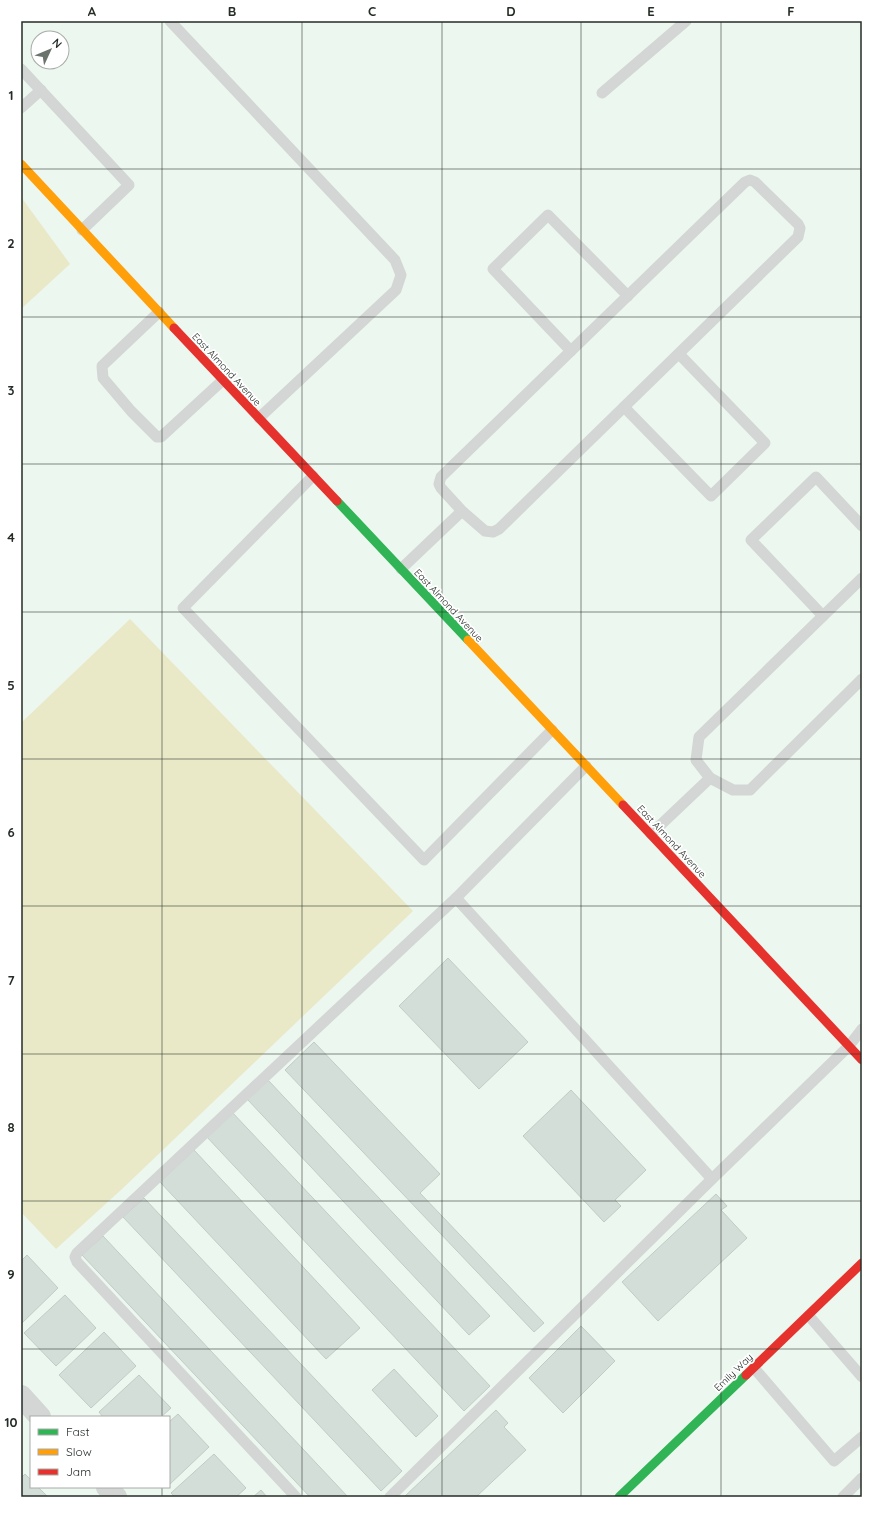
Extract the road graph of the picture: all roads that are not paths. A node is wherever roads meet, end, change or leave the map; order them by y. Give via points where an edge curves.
1 (170, 21) edge
2 (686, 21) edge
3 (21, 69) edge
4 (41, 90) junction
5 (602, 93) dead end
6 (21, 108) edge
7 (21, 164) edge
8 (82, 230) junction
9 (628, 296) junction
10 (159, 312) junction
11 (571, 351) junction
12 (678, 354) junction
13 (223, 380) junction
14 (624, 407) junction
15 (259, 418) junction
16 (313, 476) junction
17 (462, 511) junction
18 (862, 526) edge
19 (401, 570) junction
20 (862, 578) edge
21 (823, 616) junction
22 (862, 679) edge
23 (552, 730) junction
24 (586, 766) junction
25 (710, 778) junction
26 (651, 834) junction
27 (456, 898) junction
28 (862, 1029) edge
29 (848, 1046) junction
30 (862, 1060) edge
31 (712, 1179) junction
32 (862, 1263) edge
33 (809, 1316) junction
34 (754, 1368) junction
35 (862, 1377) edge
36 (21, 1396) edge
37 (39, 1416) edge
38 (862, 1437) edge
39 (862, 1478) edge
40 (108, 1488) edge
41 (116, 1497) edge
42 (296, 1497) edge
43 (390, 1497) edge
44 (619, 1497) edge
45 (843, 1497) edge

1 - 15 lane via 394,260 401,275 396,290
2 - 5 lane
3 - 4 lane
4 - 6 lane
4 - 8 lane via 128,185
7 - 8 main road, East Almond Avenue
8 - 10 main road, East Almond Avenue
9 - 11 lane
9 - 11 lane via 548,215 493,269
9 - 12 lane via 744,182 755,182 798,224 798,237
10 - 13 main road, East Almond Avenue
10 - 13 lane via 102,366 103,378 131,411 161,437
11 - 17 lane via 442,477 439,484 441,488
12 - 14 lane
12 - 14 lane via 765,443 711,496
13 - 15 main road, East Almond Avenue
14 - 17 lane via 499,529 493,532 485,531
15 - 16 main road, East Almond Avenue
16 - 19 main road, East Almond Avenue
16 - 23 lane via 183,608 424,860
17 - 19 lane
18 - 21 lane via 816,477 751,540
19 - 23 main road, East Almond Avenue
20 - 21 lane
21 - 25 lane via 699,737 696,760
22 - 25 lane via 750,790 733,790
23 - 24 main road, East Almond Avenue
24 - 26 main road, East Almond Avenue
24 - 27 lane
25 - 26 lane
26 - 29 main road, East Almond Avenue
27 - 31 lane
27 - 42 lane via 74,1257
28 - 29 lane
29 - 30 main road, East Almond Avenue
29 - 31 lane
31 - 43 lane
32 - 33 main road, Emily Way
33 - 34 main road, Emily Way
33 - 35 lane
34 - 38 lane via 834,1461
34 - 44 main road, Emily Way
36 - 37 street
39 - 45 lane
40 - 41 street

